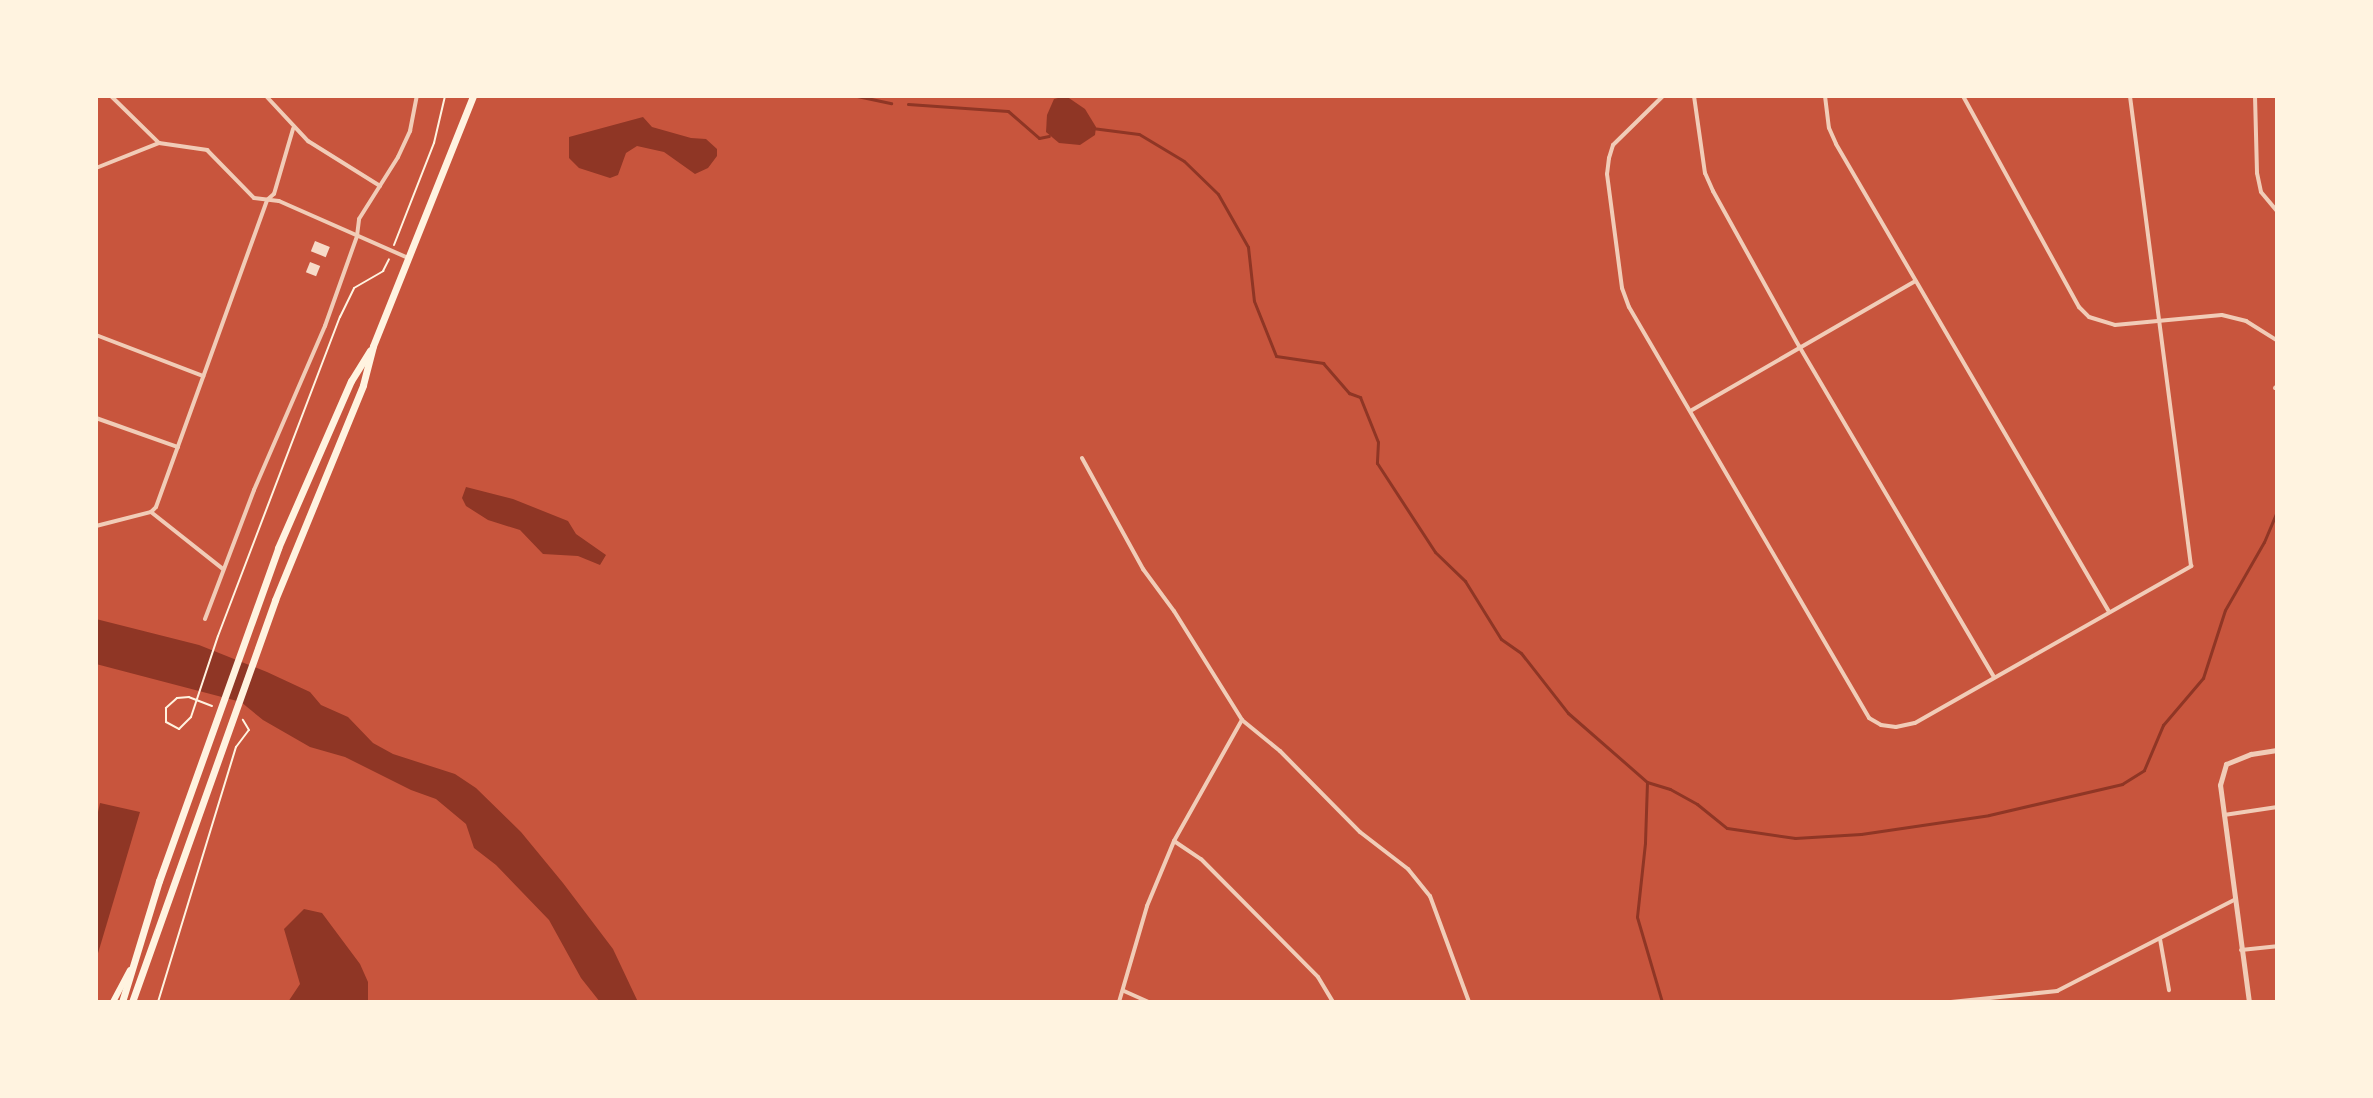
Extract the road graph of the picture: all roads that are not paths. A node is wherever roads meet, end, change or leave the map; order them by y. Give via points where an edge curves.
1 (111, 96) edge
2 (266, 96) edge
3 (417, 96) edge
4 (473, 96) edge
5 (1663, 96) edge
6 (1694, 96) edge
7 (1825, 96) edge
8 (1963, 96) edge
9 (2130, 96) edge
10 (2255, 96) edge
11 (293, 129) junction
12 (159, 143) junction
13 (96, 168) edge
14 (380, 186) junction
15 (267, 200) junction
16 (2277, 211) edge
17 (357, 236) junction
18 (409, 258) junction
19 (1915, 281) junction
20 (2159, 319) junction
21 (96, 335) edge
22 (2277, 340) edge
23 (373, 346) junction
24 (1799, 346) junction
25 (203, 376) junction
26 (1691, 410) junction
27 (96, 418) edge
28 (178, 447) junction
29 (1082, 458) dead end
30 (151, 512) junction
31 (96, 526) edge
32 (223, 569) junction
33 (2108, 610) junction
34 (205, 619) dead end
35 (1994, 677) junction
36 (1242, 720) junction
37 (2277, 750) edge
38 (2277, 807) edge
39 (2223, 815) junction
40 (1174, 841) junction
41 (2234, 900) junction
42 (2160, 939) junction
43 (2277, 946) edge
44 (2241, 950) junction
45 (131, 967) junction
46 (2169, 990) dead end
47 (1124, 991) junction
48 (113, 1002) edge
49 (122, 1002) edge
50 (132, 1002) edge
51 (1119, 1002) edge
52 (1149, 1002) edge
53 (1333, 1002) edge
54 (1469, 1002) edge
55 (1951, 1002) edge
56 (2249, 1002) edge

1 - 12 street
2 - 11 street
3 - 14 street via 410,131
4 - 18 main road
5 - 26 street via 1613,145 1607,174 1622,288
6 - 24 street via 1709,182
7 - 19 street via 1836,144
8 - 20 street via 2079,307 2089,317 2115,325
9 - 20 street
10 - 16 street via 2257,173 2261,192
11 - 14 street
11 - 15 street via 274,194
12 - 13 street
12 - 15 street via 207,150 254,198
14 - 17 street via 359,219
15 - 17 street
15 - 25 street
17 - 18 street
17 - 32 street
18 - 23 main road
19 - 24 street
19 - 33 street
20 - 22 street via 2222,315 2246,321
20 - 33 street via 2191,566
21 - 25 street
23 - 45 main road via 351,381 301,492
23 - 50 main road via 363,385 258,647
24 - 26 street
24 - 35 street
25 - 28 street
26 - 35 street via 1869,718 1896,727 1915,723
27 - 28 street
28 - 30 street
29 - 36 street via 1143,569
30 - 31 street
30 - 32 street
32 - 34 street
33 - 35 street
36 - 40 street
36 - 54 street via 1360,832 1408,869 1430,896
37 - 39 street via 2226,764 2220,785
38 - 39 street
39 - 41 street
40 - 47 street via 1147,906
40 - 53 street via 1212,870 1318,977
41 - 42 street
41 - 44 street
42 - 46 street
42 - 55 street via 2057,991
43 - 44 street
44 - 56 street
45 - 48 main road
45 - 49 main road
47 - 51 street
47 - 52 street

